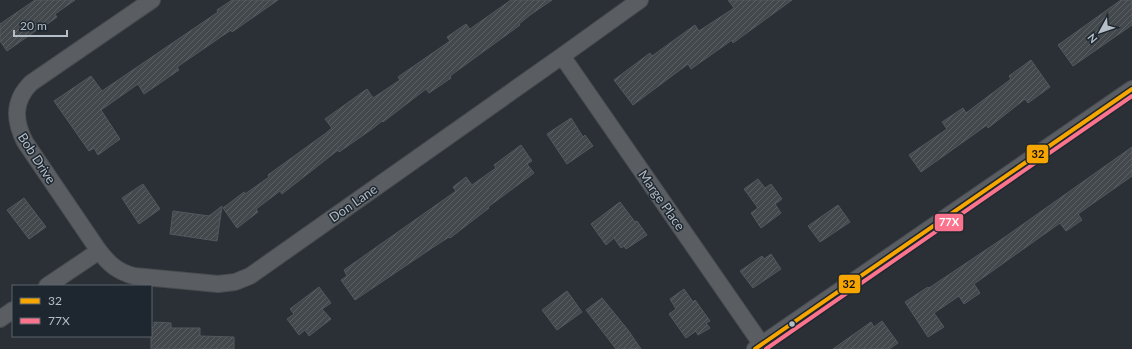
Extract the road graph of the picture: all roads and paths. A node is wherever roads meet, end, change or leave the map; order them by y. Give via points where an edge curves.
1 (152, 0) edge
2 (640, 0) edge
3 (562, 56) junction
4 (1132, 89) edge
5 (99, 251) junction
6 (48, 285) edge
7 (12, 311) edge
8 (0, 319) edge
9 (758, 347) edge

1 - 5 street, Bob Drive via 31,83 19,101 16,115 18,130 25,142
2 - 3 street, Don Lane
3 - 5 street, Don Lane via 250,276 235,282 218,284 134,276 114,268
3 - 9 street, Marge Place
4 - 9 street
5 - 6 street
7 - 8 street

